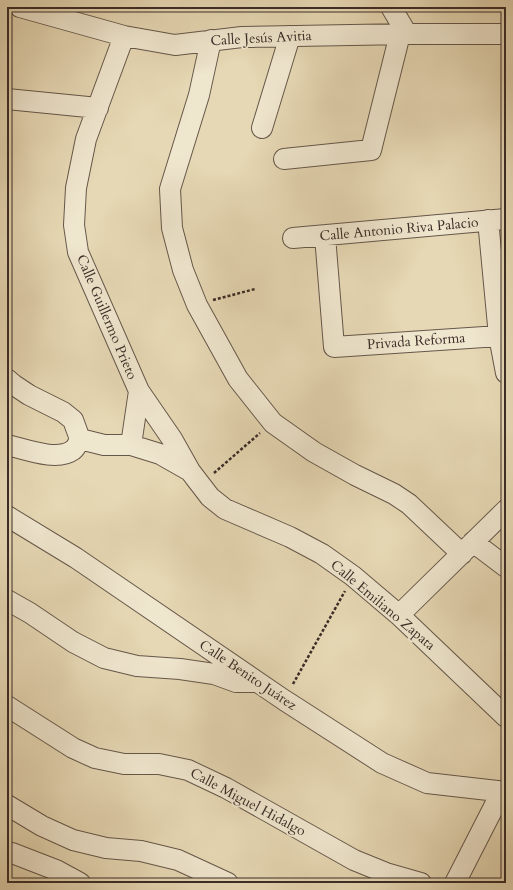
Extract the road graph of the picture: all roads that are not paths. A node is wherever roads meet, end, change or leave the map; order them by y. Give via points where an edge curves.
1 (20, 7) edge
2 (391, 7) edge
3 (403, 34) junction
4 (506, 34) edge
5 (124, 36) junction
6 (290, 36) junction
7 (211, 40) junction
8 (7, 99) edge
9 (98, 108) junction
10 (262, 128) dead end
11 (284, 159) dead end
12 (497, 219) edge
13 (325, 236) junction
14 (292, 238) dead end
15 (498, 336) junction
16 (506, 373) edge
17 (7, 379) edge
18 (139, 391) junction
19 (80, 440) junction
20 (7, 445) edge
21 (131, 445) junction
22 (195, 478) junction
23 (506, 510) edge
24 (7, 516) edge
25 (468, 548) junction
26 (506, 567) edge
27 (7, 600) edge
28 (399, 615) junction
29 (258, 682) junction
30 (7, 706) edge
31 (506, 716) edge
32 (504, 791) edge
33 (7, 805) edge
34 (12, 854) dead end
35 (80, 883) edge
36 (228, 883) edge
37 (421, 883) edge
38 (455, 883) edge

1 - 5 street, Calle Jesús Avitia
2 - 3 street
3 - 4 street, Calle Jesús Avitia
3 - 6 street, Calle Jesús Avitia
3 - 11 street via 371,150
5 - 7 street, Calle Jesús Avitia via 175,45
5 - 9 street, Calle Guillermo Prieto
6 - 7 street, Calle Jesús Avitia
6 - 10 street
7 - 25 street via 199,95 170,189 172,228 183,270 197,305 238,379 273,423 314,452 394,494
8 - 9 street
9 - 18 street, Calle Guillermo Prieto via 86,139 76,188 74,225 78,252
12 - 13 street, Calle Antonio Riva Palacio
12 - 15 street
13 - 14 street, Calle Antonio Riva Palacio
13 - 15 street, Privada Reforma via 334,347
15 - 16 street
17 - 19 street via 73,420
18 - 21 street
18 - 22 street, Calle Guillermo Prieto
19 - 20 street via 74,450 61,455 43,454
19 - 21 street, Calle Emiliano Zapata via 104,445
21 - 22 street, Calle Emiliano Zapata via 160,454
22 - 28 street, Calle Emiliano Zapata via 210,497 225,509 322,554
23 - 25 street
24 - 29 street, Calle Benito Juárez via 76,558
25 - 26 street
25 - 28 street
27 - 29 street via 73,642 104,658 137,666 214,674 236,682
28 - 31 street, Calle Emiliano Zapata
29 - 32 street, Calle Benito Juárez via 382,764 427,782
30 - 37 street, Calle Miguel Hidalgo via 72,748 96,758 124,764 159,764 188,770 226,788 354,860
32 - 38 street
33 - 36 street via 42,826 73,840 178,860
34 - 35 street via 56,870

